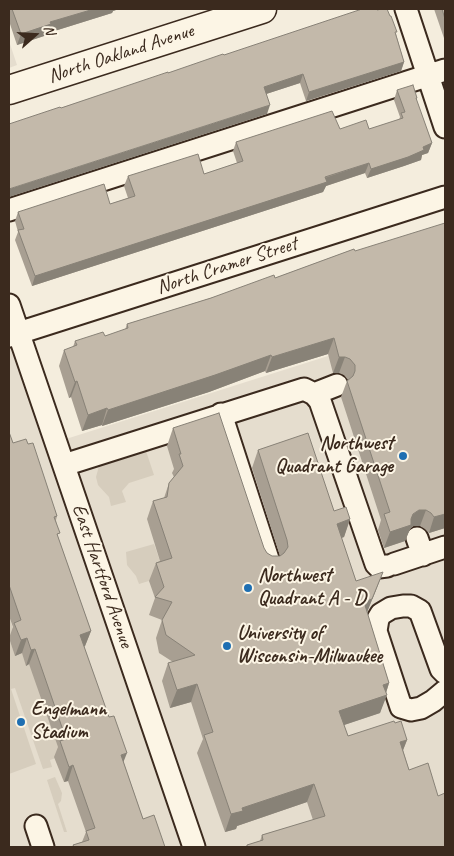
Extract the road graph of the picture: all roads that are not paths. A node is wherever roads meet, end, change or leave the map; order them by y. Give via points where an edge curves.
1 (262, 9) edge
2 (406, 9) edge
3 (437, 73) edge
4 (9, 90) edge
5 (445, 127) edge
6 (445, 196) edge
7 (9, 210) edge
8 (9, 305) edge
9 (14, 335) edge
10 (337, 385) dead end
11 (314, 394) junction
12 (221, 414) junction
13 (64, 465) junction
14 (445, 547) edge
15 (269, 562) edge
16 (445, 673) edge
17 (445, 692) edge
18 (36, 826) dead end
19 (43, 847) edge
20 (194, 847) edge

1 - 4 main road, North Oakland Avenue
2 - 3 street
3 - 5 street
3 - 7 street
6 - 9 street, North Cramer Street
8 - 9 street, East Hartford Avenue
9 - 13 street, East Hartford Avenue
10 - 11 street
11 - 12 street via 304,389
11 - 14 street via 320,401 376,564 379,567 390,565 420,546
12 - 13 street
12 - 15 street
13 - 20 street, East Hartford Avenue
16 - 17 street via 440,668 420,611 403,606 381,614 376,631 401,707 420,708
18 - 19 street

